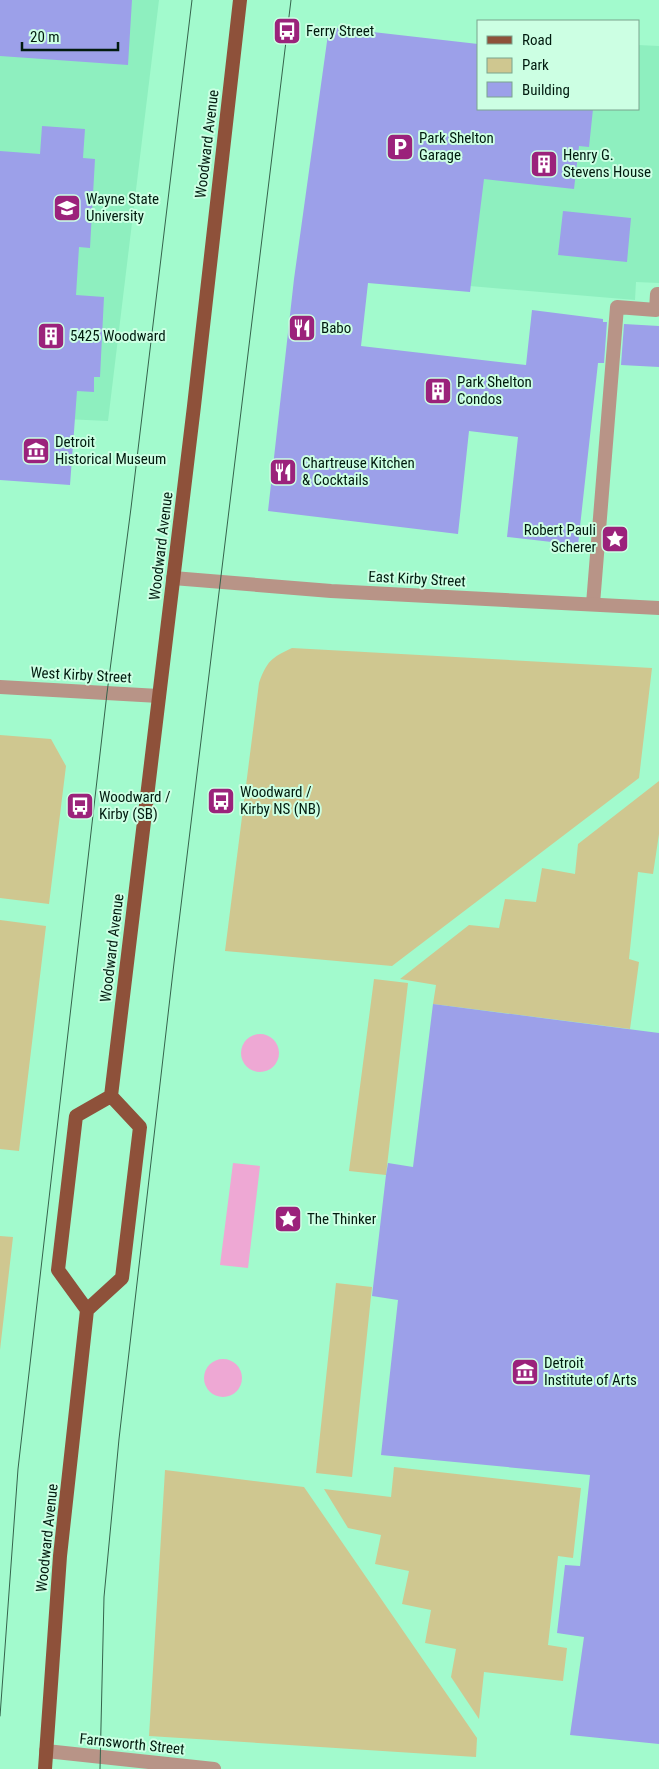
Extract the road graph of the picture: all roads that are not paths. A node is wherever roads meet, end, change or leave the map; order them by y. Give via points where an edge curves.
1 (240, 0) edge
2 (659, 294) edge
3 (173, 578) junction
4 (592, 604) junction
5 (659, 608) edge
6 (0, 687) edge
7 (159, 696) junction
8 (111, 1096) junction
9 (88, 1310) junction
10 (46, 1751) junction
11 (45, 1769) edge
12 (214, 1769) edge

1 - 3 main road, Woodward Avenue
2 - 4 street via 656,310 617,308
3 - 4 street, East Kirby Street via 331,591
3 - 7 main road, Woodward Avenue
4 - 5 street, East Kirby Street
6 - 7 street, West Kirby Street
7 - 8 main road, Woodward Avenue
8 - 9 main road via 140,1127 133,1195 122,1278
8 - 9 main road via 76,1116 58,1270
9 - 10 main road, Woodward Avenue via 60,1556
10 - 11 main road, Woodward Avenue
10 - 12 street, Farnsworth Street

